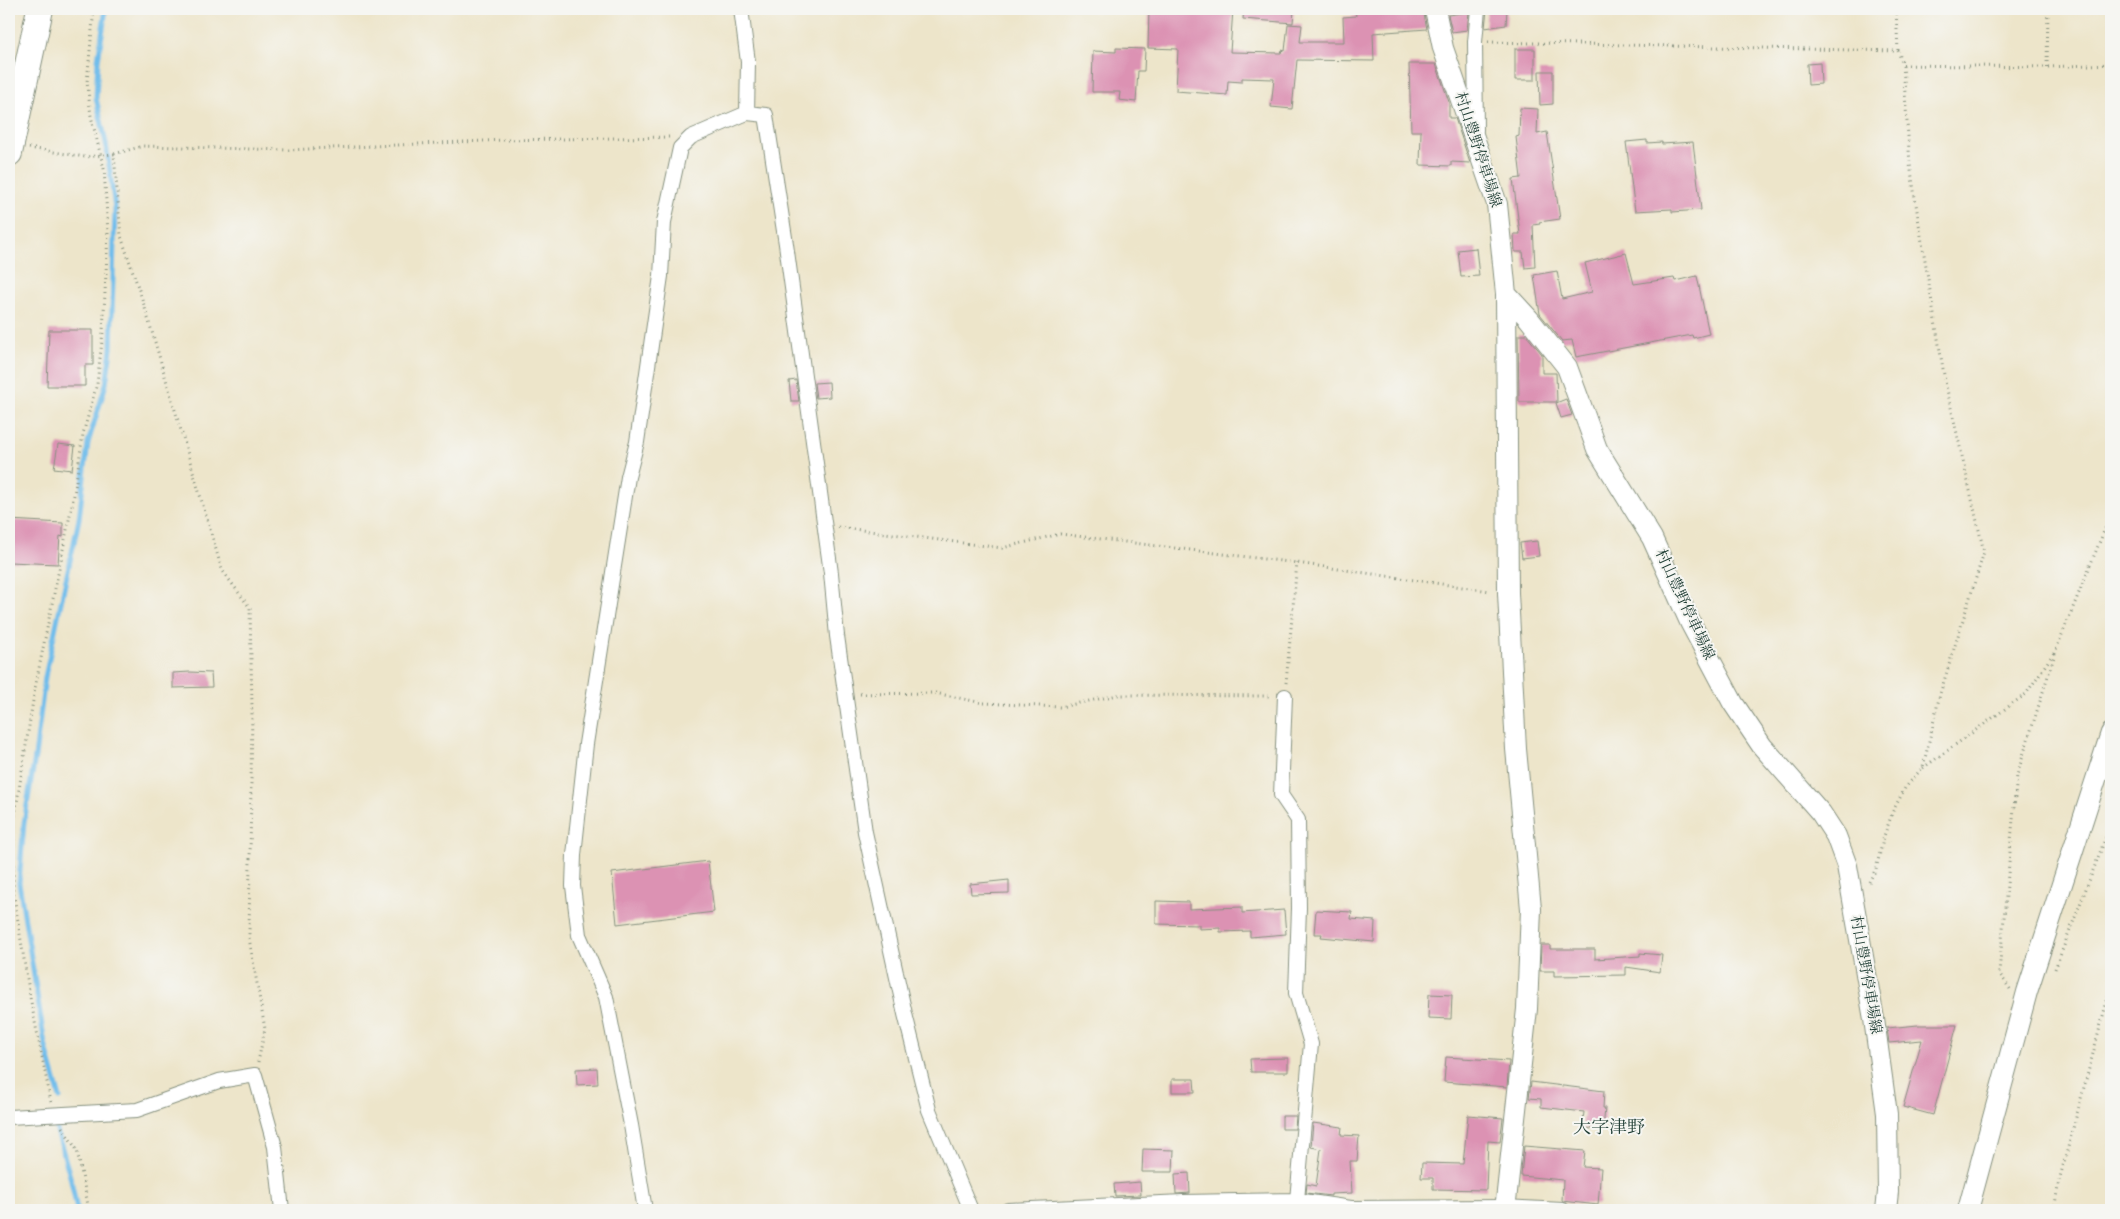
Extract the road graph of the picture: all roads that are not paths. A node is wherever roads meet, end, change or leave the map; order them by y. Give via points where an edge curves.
1 (40, 9) edge
2 (741, 9) edge
3 (1435, 9) edge
4 (1478, 9) edge
5 (747, 113) junction
6 (1476, 140) junction
7 (9, 151) edge
8 (1506, 294) junction
9 (1285, 696) road end
10 (2111, 733) edge
11 (9, 1117) edge
12 (1297, 1200) junction
13 (1505, 1209) edge
14 (282, 1210) edge
15 (645, 1210) edge
16 (971, 1210) edge
17 (1008, 1210) edge
18 (1563, 1210) edge
19 (1886, 1210) edge
20 (1968, 1210) edge

1 - 7 highway
2 - 5 street via 748,62
3 - 6 main road, 村山豊野停車場線 via 1443,48
4 - 6 street
5 - 15 street via 691,137 680,148 664,222 661,276 636,442 600,646 574,855 579,935 606,997
5 - 16 street via 766,115 865,832 929,1110
6 - 8 main road, 村山豊野停車場線 via 1498,204
8 - 13 main road via 1508,593 1516,749 1531,909 1527,1009
8 - 19 main road, 村山豊野停車場線 via 1567,367 1597,449 1652,538 1732,703 1762,746 1821,813 1836,836 1847,866 1887,1114
9 - 12 street via 1281,795 1298,820 1296,993 1311,1044
10 - 20 main road via 2028,992
11 - 14 street via 138,1110 219,1081 255,1075 275,1147
12 - 13 street via 1351,1208
12 - 17 street
13 - 18 street

